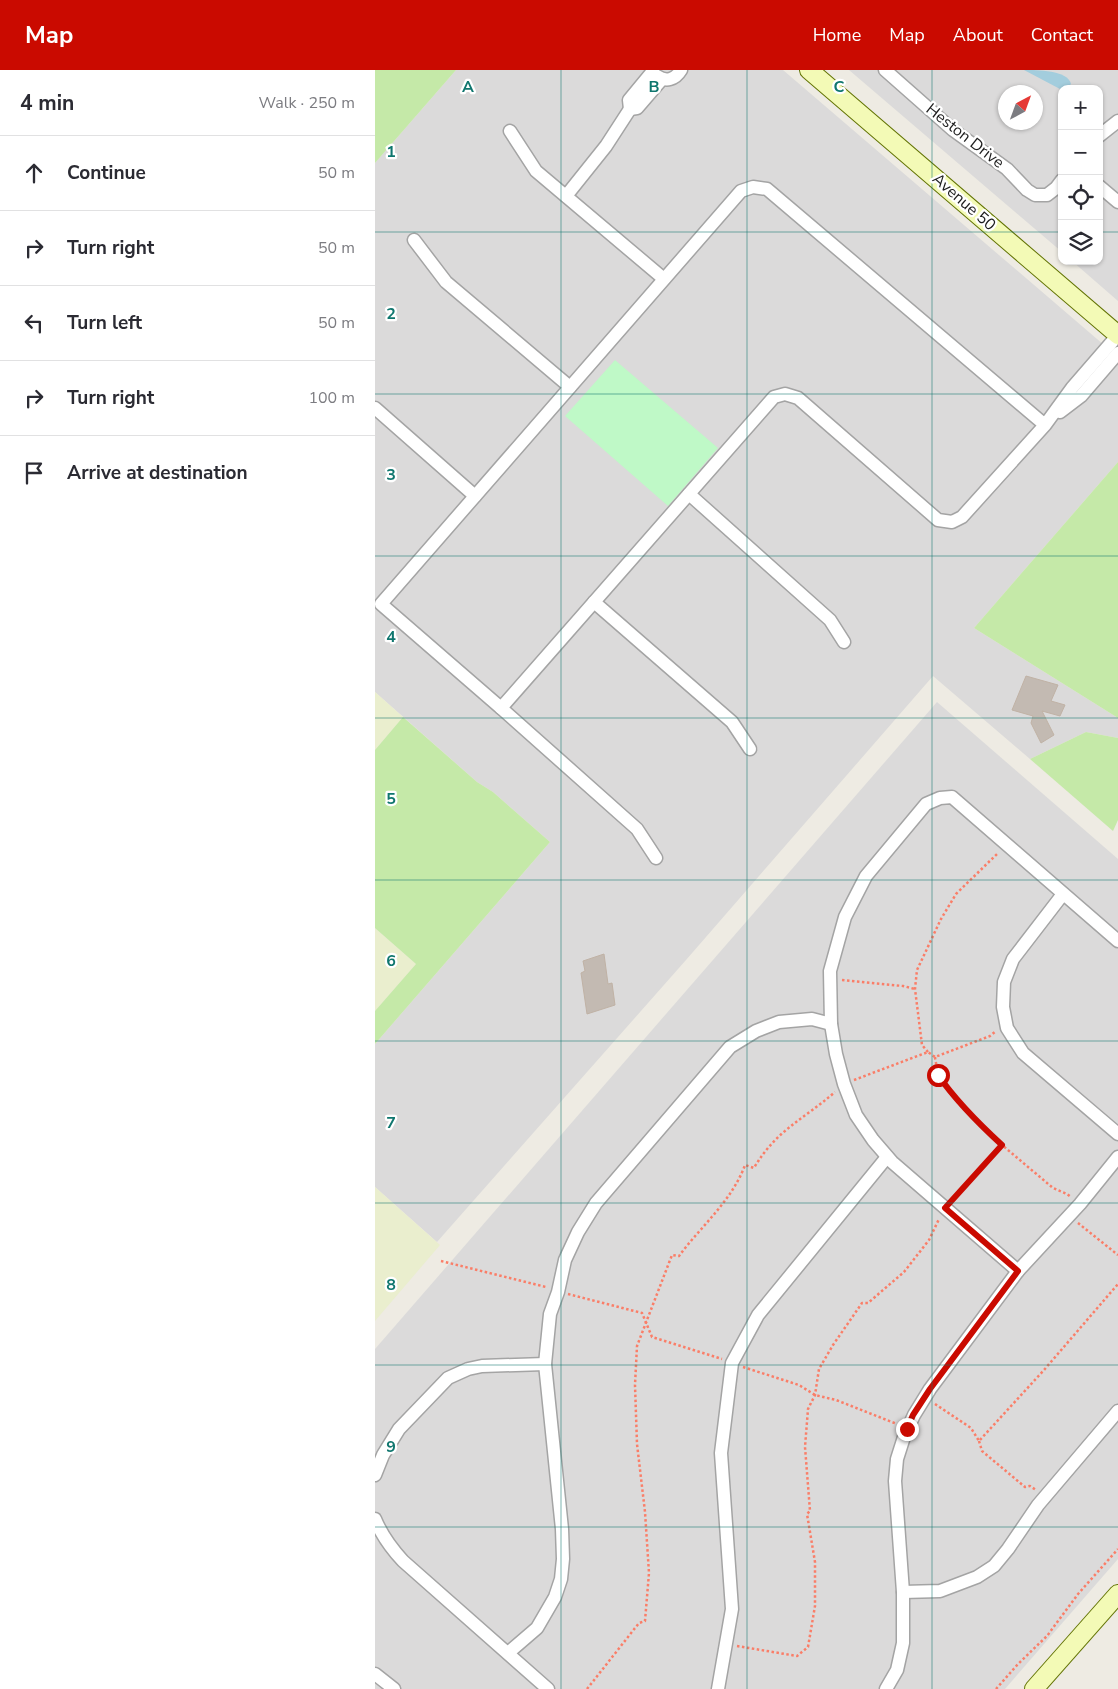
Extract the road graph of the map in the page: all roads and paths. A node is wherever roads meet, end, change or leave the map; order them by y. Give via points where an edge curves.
1 (681, 70) edge
2 (809, 70) edge
3 (885, 70) edge
4 (656, 73) edge
5 (1118, 121) edge
6 (510, 131) dead end
7 (1103, 133) edge
8 (1058, 185) edge
9 (1103, 189) edge
10 (566, 196) junction
11 (1118, 202) edge
12 (414, 240) dead end
13 (664, 279) junction
14 (1118, 335) edge
15 (1118, 353) edge
16 (570, 387) junction
17 (375, 408) edge
18 (1045, 425) junction
19 (689, 494) junction
20 (475, 496) junction
21 (378, 601) edge
22 (594, 602) junction
23 (844, 642) dead end
24 (501, 708) junction
25 (750, 749) dead end
26 (1005, 844) junction
27 (656, 858) dead end
28 (1063, 894) junction
29 (1118, 941) edge
30 (830, 979) junction
31 (915, 989) junction
32 (831, 1024) junction
33 (1007, 1028) junction
34 (928, 1052) junction
35 (935, 1057) junction
36 (844, 1084) junction
37 (1118, 1134) edge
38 (1002, 1145) junction
39 (887, 1156) junction
40 (1118, 1157) edge
41 (1080, 1204) junction
42 (945, 1208) junction
43 (1069, 1216) junction
44 (1118, 1255) edge
45 (441, 1261) dead end
46 (1018, 1271) junction
47 (1118, 1284) edge
48 (558, 1292) junction
49 (646, 1322) junction
50 (732, 1363) junction
51 (545, 1364) junction
52 (815, 1395) junction
53 (925, 1398) junction
54 (1118, 1411) edge
55 (907, 1429) junction
56 (979, 1441) junction
57 (375, 1475) edge
58 (1046, 1496) junction
59 (375, 1520) edge
60 (1118, 1549) edge
61 (903, 1592) junction
62 (1118, 1594) edge
63 (727, 1643) junction
64 (508, 1652) junction
65 (375, 1674) edge
66 (395, 1689) edge
67 (548, 1689) edge
68 (587, 1689) edge
69 (718, 1689) edge
70 (886, 1689) edge
71 (996, 1689) edge
72 (1034, 1689) edge

1 - 4 street via 672,79
2 - 14 main road, Avenue 50
3 - 8 street, Heston Drive via 953,130 1003,165 1027,190 1047,195
4 - 10 street via 629,100 630,109 606,146
5 - 7 street
6 - 10 street via 536,171
9 - 11 street
10 - 13 street
12 - 16 street via 446,282
13 - 16 street
13 - 18 street via 741,192 753,186 767,189
14 - 18 street
15 - 18 street via 1081,396
16 - 20 street
17 - 20 street
18 - 19 street via 962,517 952,522 938,520 797,398 785,394 774,396
19 - 22 street
19 - 23 street via 830,620
20 - 21 street
21 - 24 street
22 - 24 street
22 - 25 street via 732,722
24 - 27 street via 637,829
26 - 28 street
26 - 30 street via 952,797 926,804 865,876 845,917
26 - 31 path via 957,894 941,919 917,970
28 - 29 street
28 - 33 street via 1013,959 1004,982 1003,1007
30 - 31 path
30 - 32 street
31 - 34 path via 922,1045
32 - 36 street
32 - 48 street via 812,1019 779,1022 730,1047 596,1203 568,1253
33 - 35 path
33 - 37 street via 1023,1053
34 - 35 path
34 - 36 path
35 - 38 path via 938,1075 952,1095
36 - 39 street via 856,1115
36 - 49 path via 785,1129 764,1151 754,1168 745,1165 717,1212 679,1256 672,1255
38 - 41 path via 1053,1188
38 - 42 path
39 - 42 street
39 - 50 street via 758,1314
40 - 41 street
41 - 43 street
42 - 46 street
42 - 52 path via 929,1240 904,1272 868,1303 862,1303 819,1369
43 - 44 path
43 - 46 street
45 - 48 path
46 - 53 street
47 - 56 path
48 - 49 path via 642,1313
48 - 51 street via 550,1314
49 - 50 path via 653,1337
49 - 68 path via 637,1346 635,1385 649,1572 645,1621 639,1623
50 - 52 path via 799,1385
50 - 63 street via 721,1453 732,1609
51 - 57 street via 483,1366 448,1378 399,1429
51 - 64 street via 562,1529 561,1579 555,1597 537,1628
52 - 55 path via 836,1400
52 - 63 path via 808,1409 805,1447 810,1511 807,1514 816,1583 808,1647 797,1656
53 - 55 street
53 - 56 path via 971,1428
54 - 58 street
55 - 61 street via 897,1459 895,1481
56 - 58 path via 982,1451 1025,1486
58 - 61 street via 994,1566 977,1577 940,1591
59 - 64 street via 380,1532 403,1560
60 - 71 path via 1047,1636
61 - 70 street via 903,1642 897,1670
62 - 72 main road
63 - 69 street
64 - 67 street
65 - 66 street

